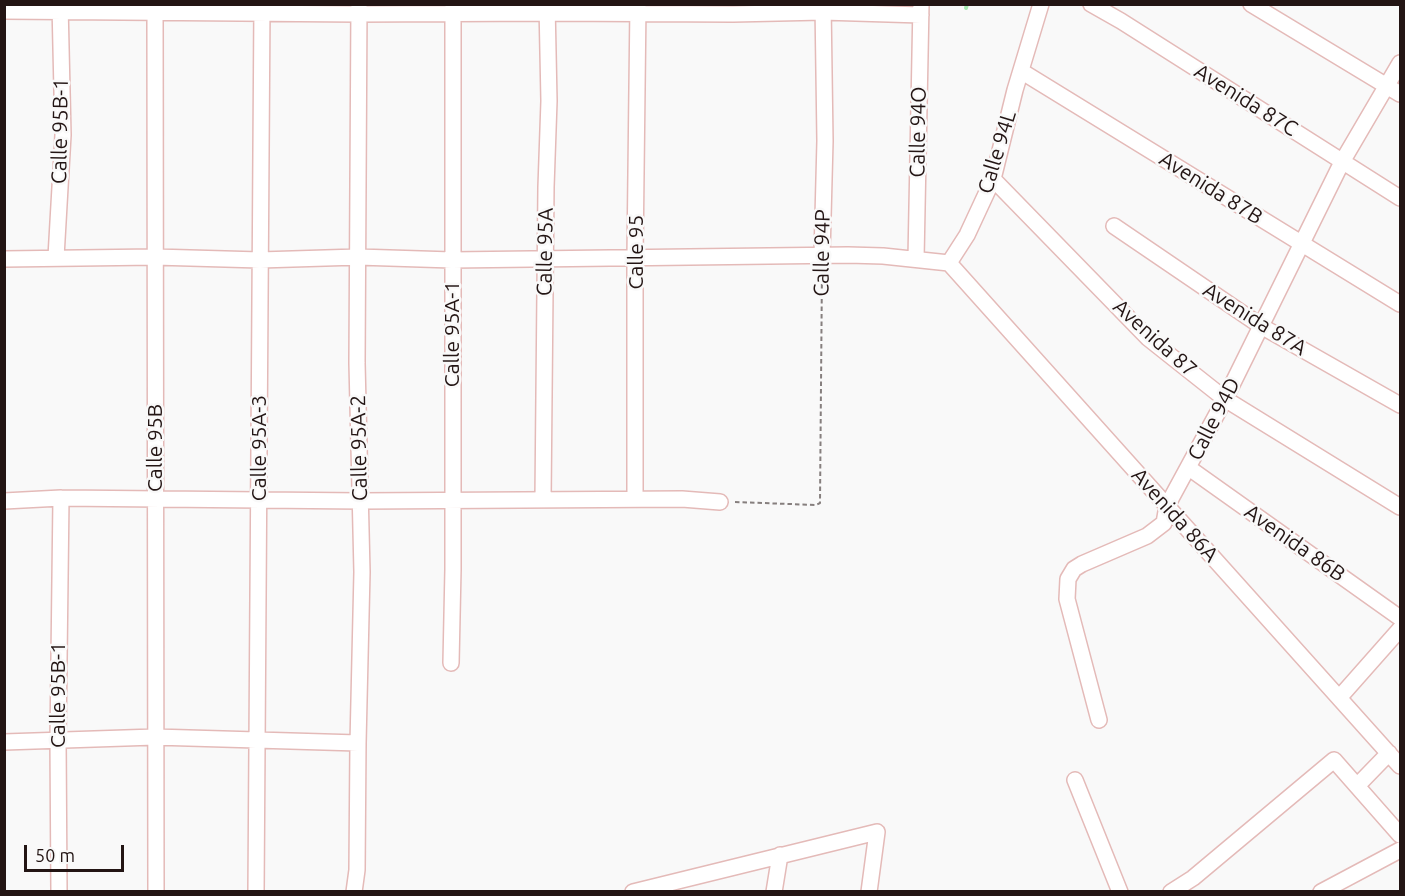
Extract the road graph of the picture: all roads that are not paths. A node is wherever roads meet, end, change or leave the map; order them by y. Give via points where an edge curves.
1 (1041, 4) edge
2 (1091, 4) edge
3 (1251, 4) edge
4 (60, 8) edge
5 (154, 8) edge
6 (262, 8) edge
7 (823, 8) edge
8 (359, 9) edge
9 (453, 9) edge
10 (547, 9) edge
11 (638, 9) edge
12 (733, 9) edge
13 (921, 10) edge
14 (4, 11) edge
15 (1401, 63) edge
16 (1021, 71) junction
17 (1387, 86) junction
18 (1401, 94) edge
19 (1342, 162) junction
20 (993, 179) junction
21 (1401, 198) edge
22 (1114, 225) dead end
23 (1301, 243) junction
24 (822, 255) junction
25 (56, 257) junction
26 (358, 257) junction
27 (635, 257) junction
28 (155, 258) junction
29 (545, 258) junction
30 (4, 259) edge
31 (916, 259) junction
32 (260, 260) junction
33 (452, 260) junction
34 (949, 263) junction
35 (1401, 304) edge
36 (1261, 326) junction
37 (1225, 399) junction
38 (1401, 405) edge
39 (1189, 468) junction
40 (61, 498) junction
41 (155, 499) junction
42 (259, 499) junction
43 (452, 499) junction
44 (543, 499) junction
45 (635, 500) junction
46 (4, 501) edge
47 (361, 501) junction
48 (720, 502) road end
49 (1167, 506) junction
50 (1401, 507) edge
51 (1401, 618) edge
52 (1399, 634) edge
53 (451, 663) dead end
54 (1339, 698) junction
55 (1099, 720) dead end
56 (155, 737) junction
57 (257, 739) junction
58 (58, 740) junction
59 (4, 742) edge
60 (357, 743) junction
61 (1389, 753) junction
62 (1401, 766) edge
63 (1075, 780) dead end
64 (1357, 786) junction
65 (1401, 835) edge
66 (1401, 850) edge
67 (780, 855) junction
68 (673, 886) edge
69 (59, 891) edge
70 (156, 891) edge
71 (256, 891) edge
72 (354, 891) edge
73 (633, 891) edge
74 (774, 891) edge
75 (869, 891) edge
76 (1120, 891) edge
77 (1171, 891) edge
78 (1321, 891) edge

1 - 16 street, Calle 94L
2 - 19 street, Avenida 87C
3 - 17 street
4 - 5 street
4 - 14 street
4 - 25 street, Calle 95B-1 via 63,135
5 - 6 street
5 - 28 street, Calle 95B
6 - 8 street
6 - 32 street, Calle 95A-3
7 - 12 street
7 - 13 street
7 - 24 street, Calle 94P
8 - 9 street
8 - 26 street, Calle 95A-2
9 - 10 street
9 - 33 street, Calle 95A-1
10 - 11 street
10 - 29 street, Calle 95A
11 - 12 street
11 - 27 street, Calle 95
13 - 31 street, Calle 94O
15 - 17 street, Calle 94D
16 - 20 street, Calle 94L
16 - 23 street, Avenida 87B
17 - 18 street
17 - 19 street, Calle 94D
19 - 21 street, Avenida 87C
19 - 23 street, Calle 94D
20 - 34 street, Calle 94L
20 - 37 street, Avenida 87 via 1149,338
22 - 36 street, Avenida 87A
23 - 35 street, Avenida 87B
23 - 36 street, Calle 94D
24 - 27 street
24 - 31 street
25 - 28 street
25 - 30 street
26 - 32 street
26 - 33 street
26 - 47 street, Calle 95A-2
27 - 29 street
27 - 45 street, Calle 95
28 - 32 street
28 - 41 street, Calle 95B
29 - 33 street
29 - 44 street, Calle 95A
31 - 34 street
32 - 42 street, Calle 95A-3
33 - 43 street, Calle 95A-1
34 - 49 street, Avenida 86A
36 - 37 street, Calle 94D
36 - 38 street, Avenida 87A
37 - 39 street, Calle 94D
37 - 50 street, Avenida 87
39 - 49 street, Calle 94D
39 - 51 street, Avenida 86B
40 - 41 street
40 - 46 street
40 - 58 street, Calle 95B-1
41 - 42 street
41 - 56 street, Calle 95B
42 - 47 street
42 - 57 street, Calle 95A-3
43 - 44 street
43 - 47 street
43 - 53 street, Calle 95A-1
44 - 45 street
45 - 48 street
47 - 60 street, Calle 95A-2
49 - 54 street, Avenida 86A
49 - 55 street, Calle 94D via 1159,528 1082,564 1068,579 1067,599
52 - 54 street
54 - 61 street, Avenida 86A
56 - 57 street
56 - 58 street
56 - 70 street, Calle 95B
57 - 60 street
57 - 71 street, Calle 95A-3
58 - 59 street
58 - 69 street, Calle 95B-1
60 - 72 street, Calle 95A-2
61 - 62 street, Avenida 86A
61 - 64 street
63 - 76 street
64 - 65 street
64 - 77 street via 1334,760 1193,878
66 - 78 street
67 - 68 street
67 - 74 street
67 - 75 street via 877,832
68 - 73 street

